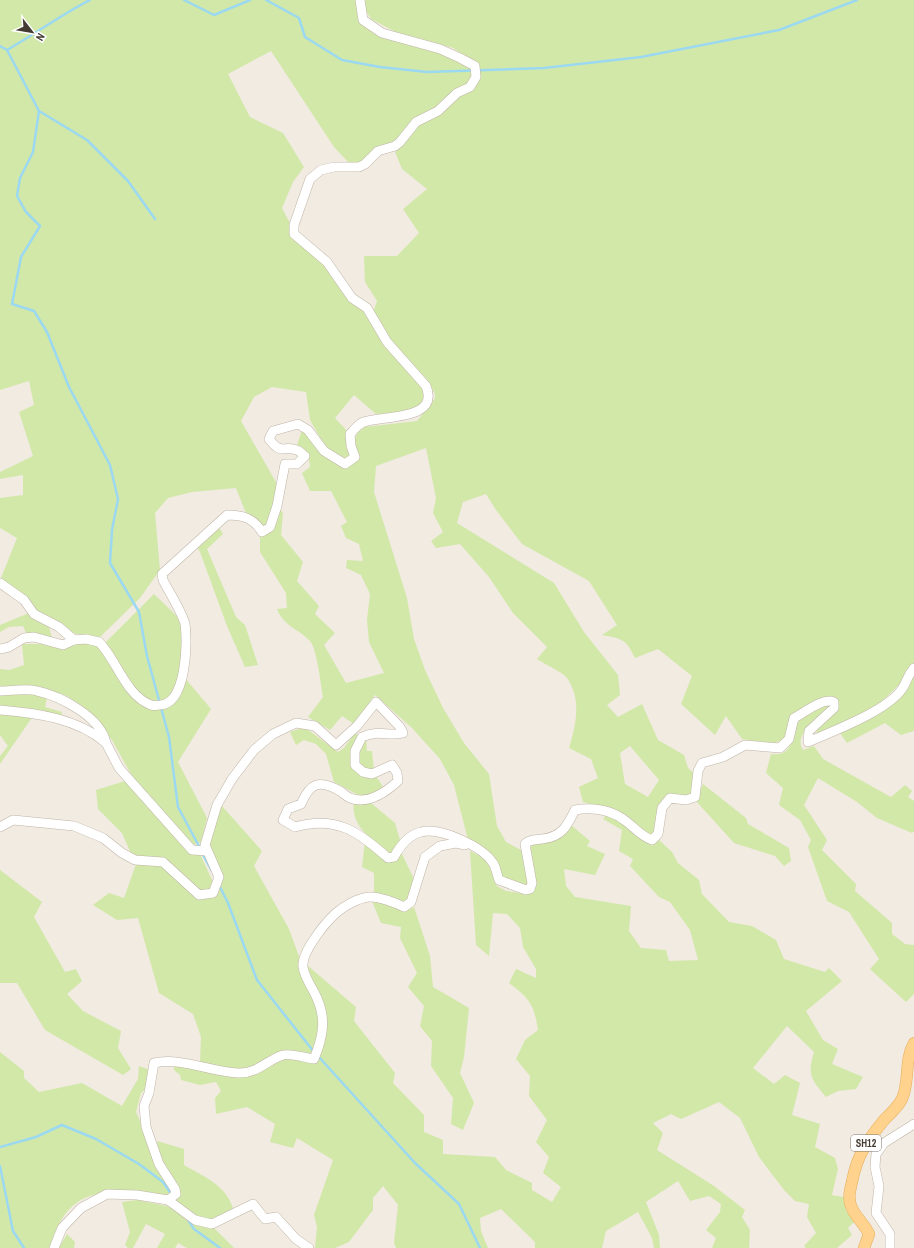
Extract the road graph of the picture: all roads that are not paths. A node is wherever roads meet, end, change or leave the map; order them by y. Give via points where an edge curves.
1 (360, 0) edge
2 (0, 583) edge
3 (74, 640) junction
4 (0, 649) edge
5 (914, 668) edge
6 (0, 691) edge
7 (0, 710) edge
8 (106, 743) junction
9 (0, 827) edge
10 (474, 848) junction
11 (207, 851) junction
12 (914, 1042) edge
13 (914, 1124) edge
14 (168, 1200) junction
15 (54, 1248) edge
16 (309, 1248) edge
17 (864, 1248) edge
18 (890, 1248) edge

1 - 3 street via 363,20 382,33 440,49 475,66 476,77 470,87 457,93 438,111 416,122 395,146 378,151 359,167 321,170 310,179 294,225 294,234 327,262 352,298 368,308 387,342 426,386 429,393 425,405 412,414 363,422 350,434 355,457 345,464 324,451 308,430 298,424 273,431 269,439 276,447 297,450 305,456 297,464 285,464 270,527 262,532 256,523 240,515 227,515 162,574 162,580 185,624 184,674 175,696 165,705 152,706 136,695 99,642
2 - 3 street via 24,600 34,614 59,627
3 - 4 street via 63,644 34,637 24,638
5 - 10 street via 907,675 902,689 883,706 808,742 809,731 834,708 834,702 822,701 794,718 789,739 780,748 745,745 723,758 702,763 698,771 695,797 686,800 670,798 662,808 658,834 652,840 642,836 627,821 611,812 589,808 575,810 558,835 529,840 525,844 532,883 530,889 526,890 499,880 494,864 485,854
6 - 8 street via 36,690 56,697 87,715 105,737
7 - 8 street via 36,713 79,726 96,734
8 - 11 street via 119,768 192,850
9 - 11 street via 13,820 74,826 103,838 135,860 163,862 199,895 213,894 219,877
10 - 11 street via 463,839 421,832 408,838 394,857 388,858 365,838 331,823 311,822 295,827 283,820 288,809 301,804 307,790 318,784 324,784 350,798 370,799 386,792 398,781 392,765 372,774 363,772 355,765 355,751 362,737 373,732 392,736 403,733 376,702 357,726 336,745 315,726 296,723 272,734 254,750 232,779 217,805 205,845
10 - 14 street via 456,843 440,846 425,857 411,902 404,907 370,897 355,901 336,913 321,930 307,951 303,966 323,1012 319,1047 314,1059 284,1054 254,1072 238,1073 167,1060 154,1063 150,1093 144,1106 146,1127 159,1164 175,1189 176,1194
12 - 17 main road, SH12 via 909,1052 905,1091 901,1101 866,1142 854,1168 850,1204 854,1215 869,1234
13 - 18 street via 884,1143 876,1154 875,1167 879,1186 876,1213 890,1234
14 - 15 street via 107,1194 82,1208 62,1228
14 - 16 street via 195,1220 212,1224 253,1204 266,1219 276,1217 296,1239

